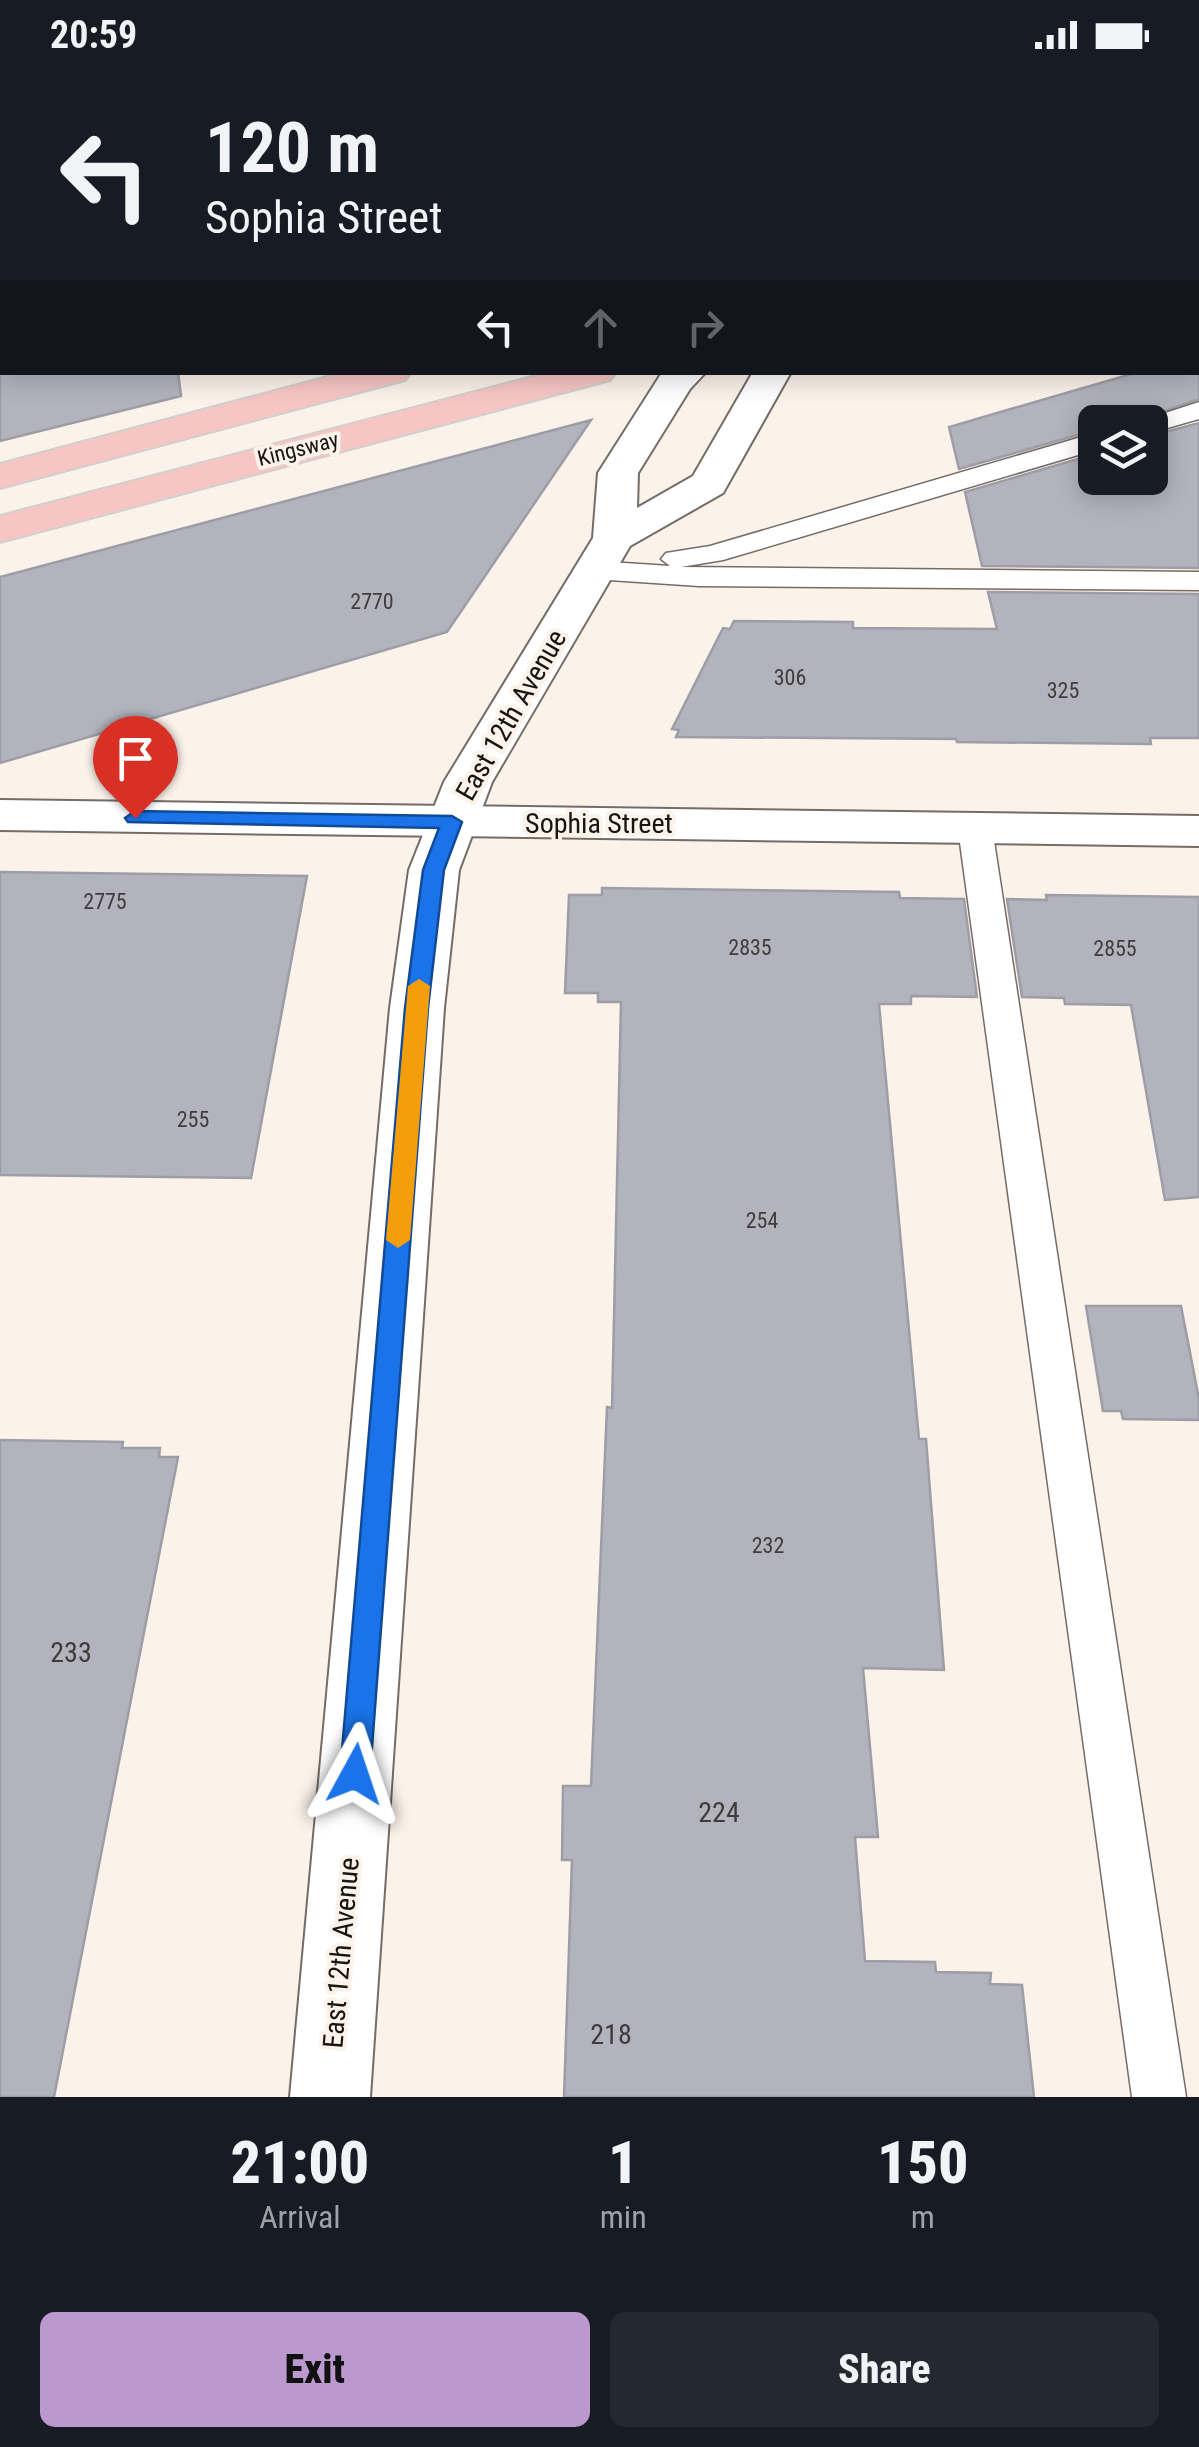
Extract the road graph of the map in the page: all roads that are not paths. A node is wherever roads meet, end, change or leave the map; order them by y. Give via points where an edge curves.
1 (381, 375) edge
2 (586, 375) edge
3 (683, 375) edge
4 (770, 375) edge
5 (1199, 410) edge
6 (1168, 419) edge
7 (1078, 446) edge
8 (0, 476) edge
9 (0, 529) edge
10 (604, 554) junction
11 (1199, 581) edge
12 (0, 814) edge
13 (452, 822) junction
14 (975, 828) junction
15 (1199, 831) edge
16 (330, 2097) edge
17 (1159, 2097) edge

1 - 8 main road, Kingsway
2 - 9 main road, Kingsway
3 - 10 street, East 12th Avenue via 618,473
4 - 10 street, East 12th Avenue via 709,484
5 - 6 lane
7 - 10 lane via 713,554
10 - 11 lane via 699,577
10 - 13 street, East 12th Avenue via 468,782
12 - 13 street, Sophia Street
13 - 14 street, Sophia Street
13 - 16 street, East 12th Avenue via 434,870 416,1008
14 - 15 street, Sophia Street
14 - 17 lane

